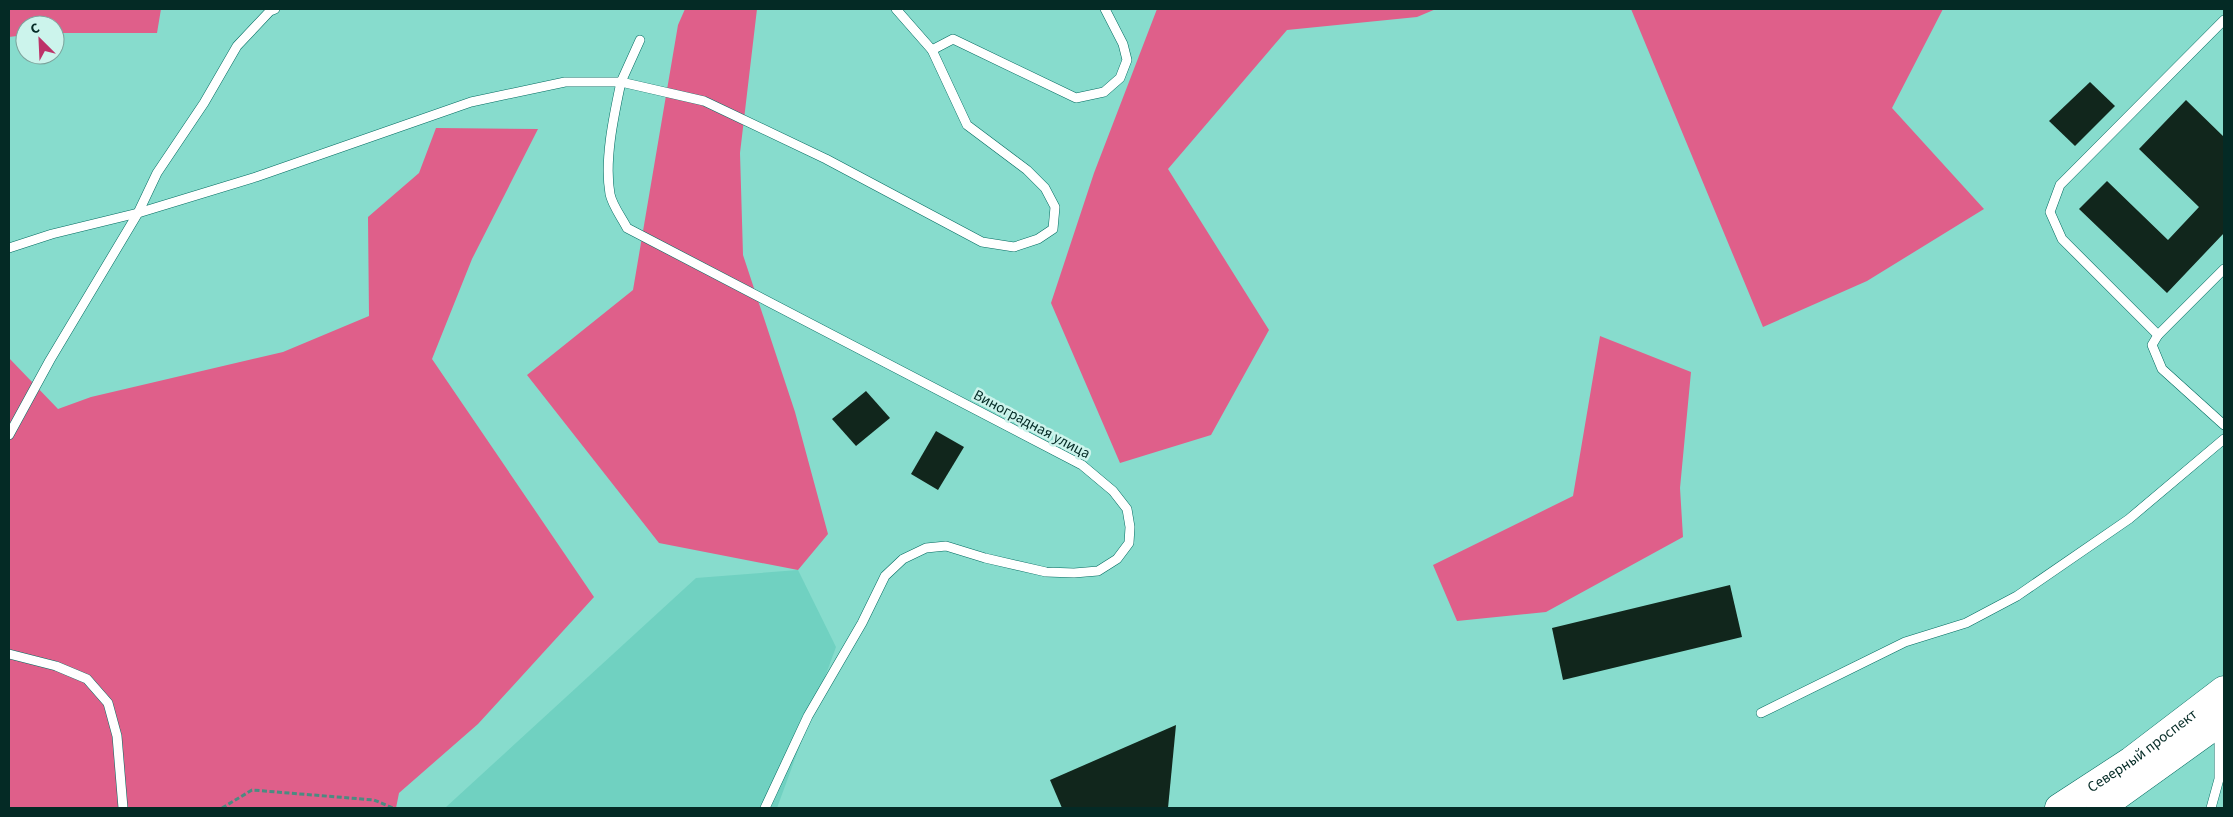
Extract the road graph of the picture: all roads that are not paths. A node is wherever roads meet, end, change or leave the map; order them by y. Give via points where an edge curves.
1 (271, 9) edge
2 (896, 9) edge
3 (1105, 9) edge
4 (2224, 20) edge
5 (640, 40) dead end
6 (932, 50) junction
7 (621, 82) junction
8 (138, 213) junction
9 (9, 248) edge
10 (2224, 269) edge
11 (2158, 335) junction
12 (2224, 425) edge
13 (9, 435) edge
14 (2224, 439) edge
15 (9, 654) edge
16 (2224, 690) edge
17 (1761, 713) dead end
18 (2222, 721) edge
19 (123, 808) edge
20 (765, 808) edge
21 (2059, 808) edge
22 (2100, 808) edge
23 (2211, 808) edge

1 - 8 lane via 236,46 204,103 157,173
2 - 6 lane
3 - 6 lane via 1124,44 1127,60 1120,78 1104,92 1076,98 953,39
4 - 11 lane via 2060,185 2050,212 2062,239
5 - 7 lane, Виноградная улица
6 - 7 lane via 967,125 1027,170 1045,188 1055,207 1053,229 1038,239 1014,247 982,242 826,159 704,101
7 - 8 lane via 565,82 471,102 256,177
7 - 20 lane, Виноградная улица via 614,117 610,195 628,228 1082,465 1114,491 1127,509 1129,543 1117,559 1098,571 1046,572 946,546 926,548 904,559 885,576 808,716
8 - 9 lane
8 - 13 lane
10 - 11 lane
11 - 12 lane via 2152,346 2162,370
14 - 17 lane via 2129,519 2017,596 1966,623 1905,642
15 - 19 lane via 56,666 87,679 108,703 117,736
16 - 21 main road, Северный проспект via 2131,761
18 - 22 main road, Северный проспект
18 - 23 lane via 2219,779

